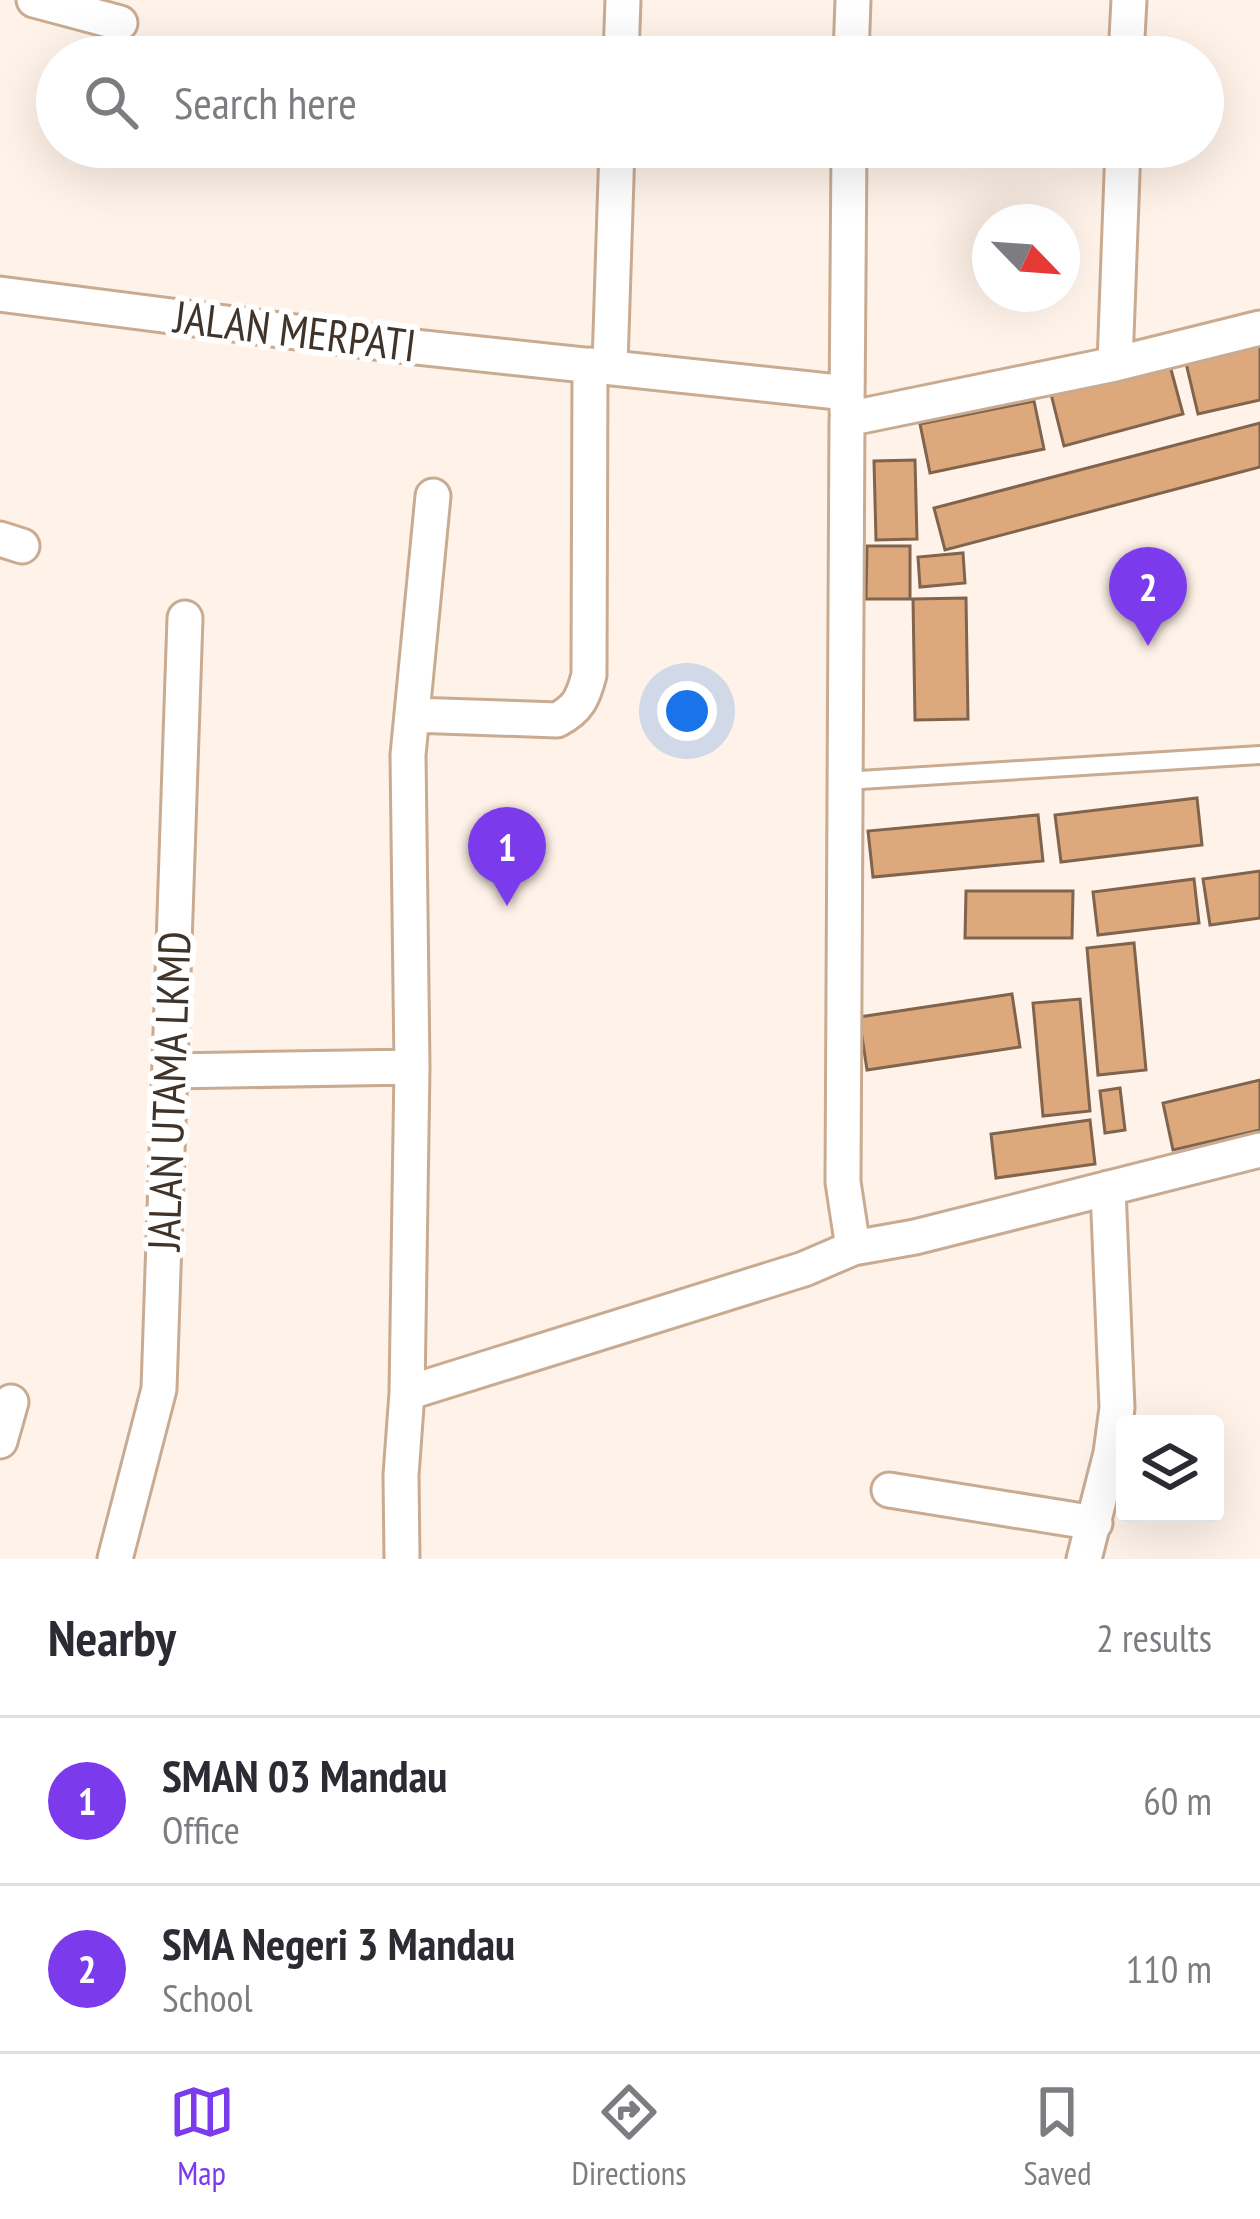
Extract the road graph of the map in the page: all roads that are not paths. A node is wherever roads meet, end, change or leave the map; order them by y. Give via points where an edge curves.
1 (34, 0) edge
2 (622, 0) edge
3 (853, 0) edge
4 (1129, 0) edge
5 (120, 23) dead end
6 (621, 36) edge
7 (852, 36) edge
8 (1127, 36) edge
9 (615, 168) edge
10 (849, 168) edge
11 (1122, 168) edge
12 (0, 294) edge
13 (1260, 328) edge
14 (1115, 364) junction
15 (600, 365) junction
16 (847, 406) junction
17 (433, 496) dead end
18 (185, 618) dead end
19 (412, 715) junction
20 (1260, 755) edge
21 (843, 782) junction
22 (412, 1067) junction
23 (171, 1071) junction
24 (1260, 1150) edge
25 (1108, 1188) junction
26 (854, 1247) junction
27 (407, 1393) junction
28 (11, 1402) dead end
29 (0, 1441) edge
30 (889, 1490) dead end
31 (1095, 1523) junction
32 (115, 1559) edge
33 (402, 1559) edge
34 (1084, 1559) edge

1 - 5 street
2 - 6 street
3 - 7 street
4 - 8 street
9 - 15 street
10 - 16 street
11 - 14 street
12 - 15 street, JALAN MERPATI
13 - 14 street, JALAN MERPATI
14 - 16 street, JALAN MERPATI
15 - 16 street, JALAN MERPATI
15 - 19 street via 583,698 557,720
16 - 21 street
17 - 19 street
18 - 23 street, JALAN UTAMA LKMD
19 - 22 street
20 - 21 lane
21 - 26 street via 843,1182
22 - 23 street
22 - 27 street
23 - 32 street, JALAN UTAMA LKMD via 159,1389
24 - 25 street
25 - 26 street
25 - 31 street via 1118,1408
26 - 27 street
27 - 33 street
28 - 29 street
30 - 31 street
31 - 34 street

